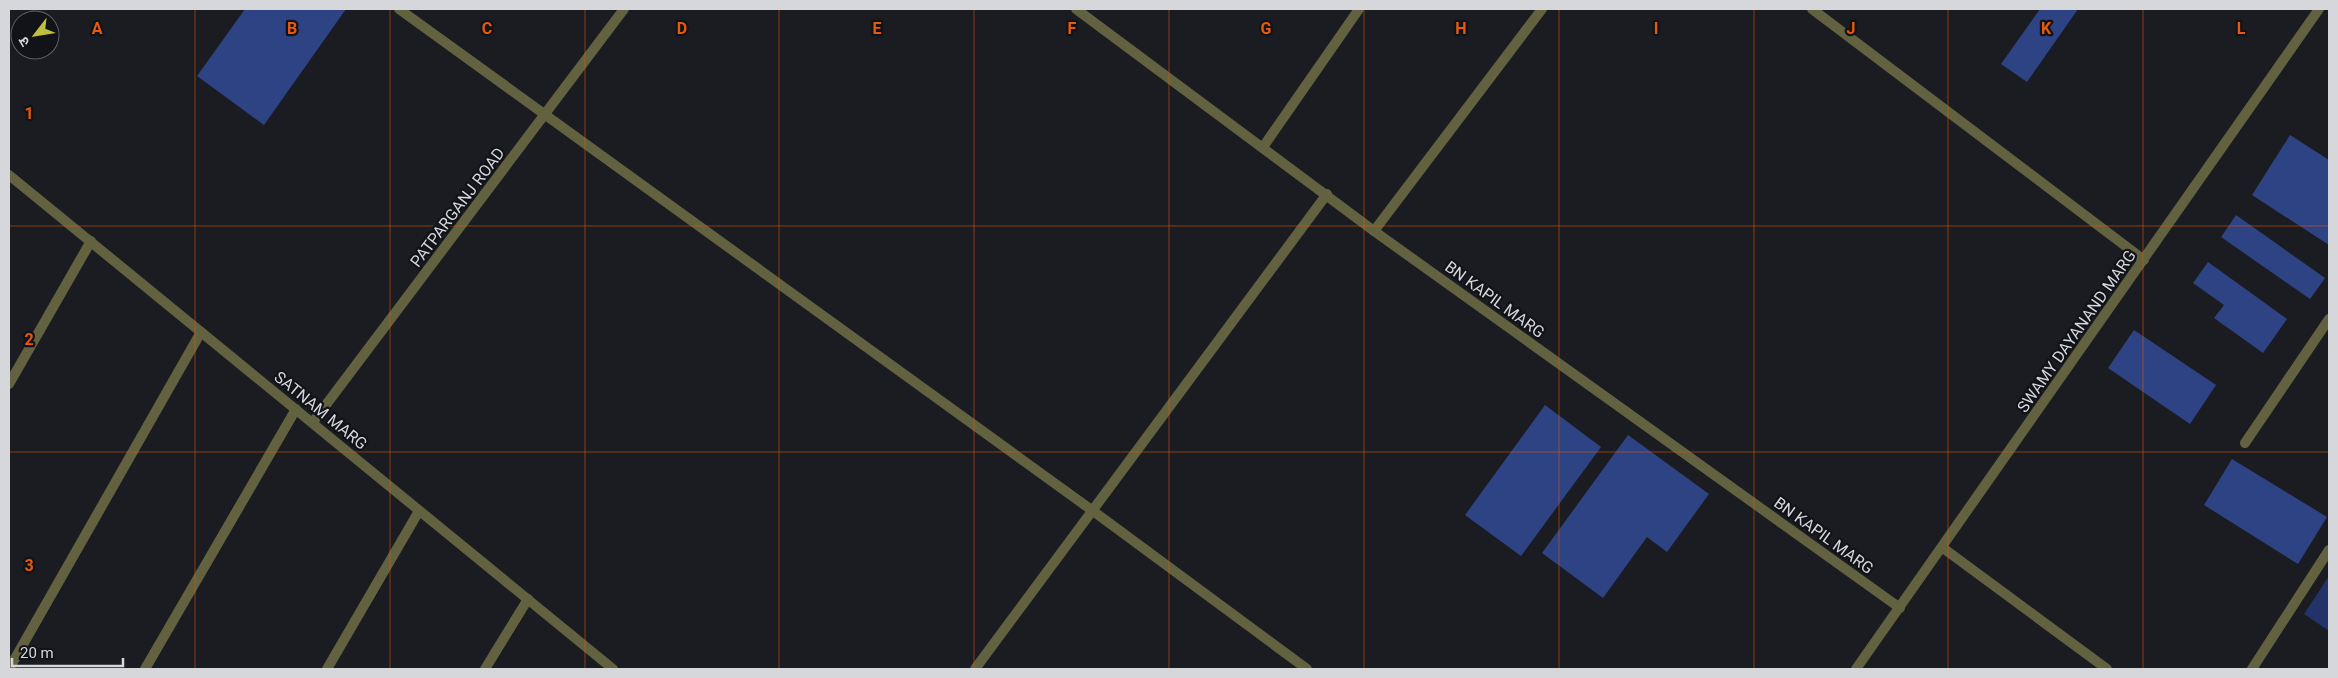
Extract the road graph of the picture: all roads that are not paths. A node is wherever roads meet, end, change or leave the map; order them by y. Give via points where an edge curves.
1 (399, 9) edge
2 (624, 9) edge
3 (1076, 9) edge
4 (1359, 9) edge
5 (1542, 9) edge
6 (1812, 9) edge
7 (2319, 9) edge
8 (545, 115) junction
9 (1263, 147) junction
10 (9, 175) edge
11 (1327, 194) junction
12 (1374, 231) junction
13 (91, 241) junction
14 (2144, 260) junction
15 (2329, 319) edge
16 (202, 332) junction
17 (9, 384) edge
18 (296, 409) junction
19 (312, 422) junction
20 (2245, 443) dead end
21 (419, 511) junction
22 (1093, 511) junction
23 (1943, 548) junction
24 (2329, 550) edge
25 (528, 599) junction
26 (1900, 608) junction
27 (9, 669) edge
28 (145, 669) edge
29 (327, 669) edge
30 (485, 669) edge
31 (613, 669) edge
32 (975, 669) edge
33 (1307, 669) edge
34 (1856, 669) edge
35 (2107, 669) edge
36 (2252, 669) edge

1 - 8 street
2 - 8 street, PATPARGANJ ROAD
3 - 9 street, BN KAPIL MARG
4 - 9 street
5 - 12 street
6 - 14 street
7 - 14 street, SWAMY DAYANAND MARG
8 - 19 street, PATPARGANJ ROAD
8 - 22 street
9 - 11 street, BN KAPIL MARG
10 - 13 street, SATNAM MARG
11 - 12 street, BN KAPIL MARG
11 - 22 street
12 - 26 street, BN KAPIL MARG
13 - 16 street, SATNAM MARG
13 - 17 street
14 - 23 street, SWAMY DAYANAND MARG
15 - 20 street
16 - 18 street, SATNAM MARG
16 - 27 street
18 - 19 street, SATNAM MARG
18 - 28 street
19 - 21 street, SATNAM MARG
21 - 25 street, SATNAM MARG
21 - 29 street
22 - 32 street
22 - 33 street
23 - 26 street, SWAMY DAYANAND MARG
23 - 35 street
24 - 36 street
25 - 30 street
25 - 31 street, SATNAM MARG
26 - 34 street, SWAMY DAYANAND MARG

